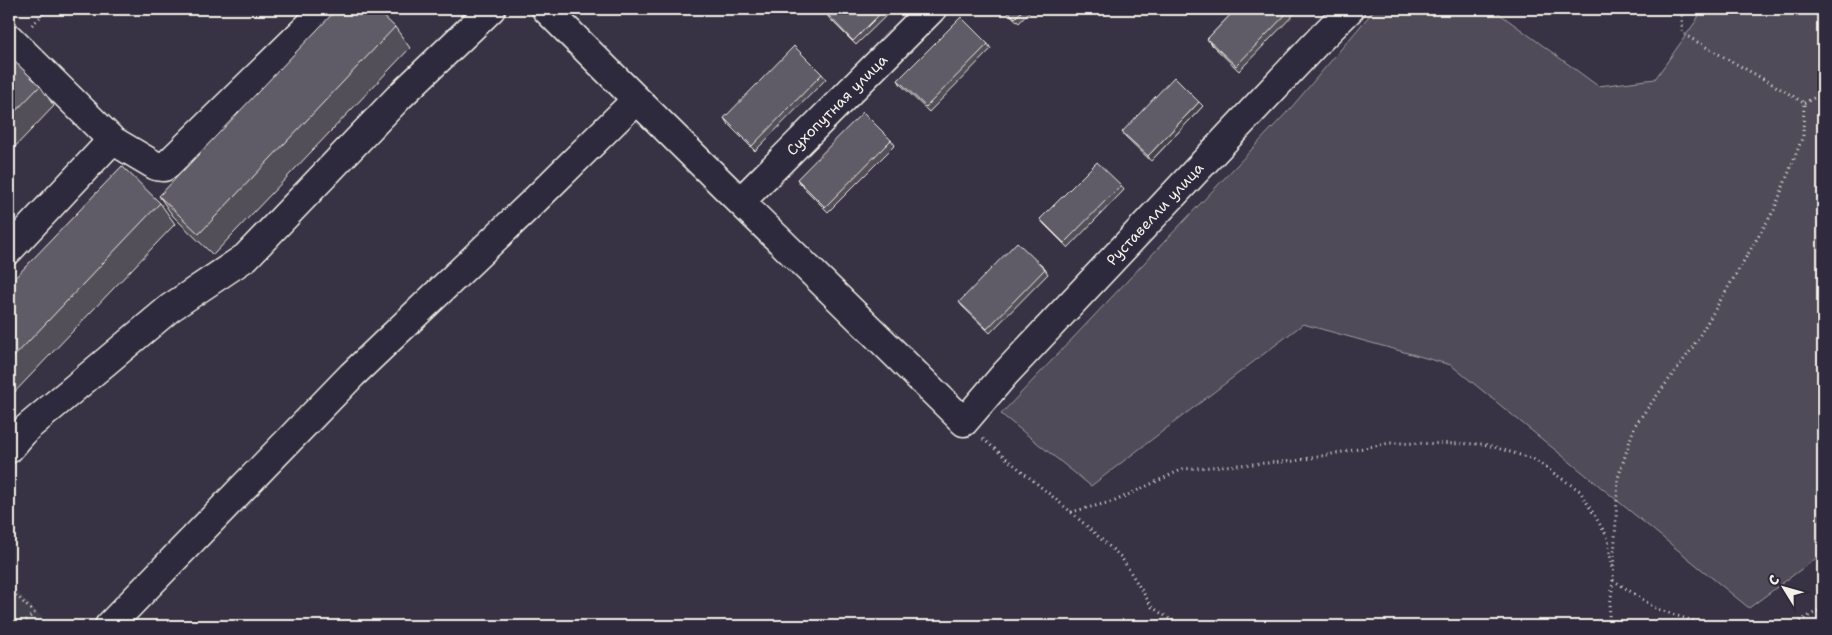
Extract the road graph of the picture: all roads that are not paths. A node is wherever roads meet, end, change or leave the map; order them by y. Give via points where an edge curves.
1 (321, 9) edge
2 (491, 9) edge
3 (546, 9) edge
4 (932, 9) edge
5 (1350, 9) edge
6 (9, 38) edge
7 (636, 100) junction
8 (112, 140) junction
9 (741, 201) junction
10 (9, 250) edge
11 (9, 449) edge
12 (109, 626) edge

1 - 8 street via 320,14 164,167 156,166
2 - 11 street via 399,97 246,257 170,308 28,428
3 - 7 street
4 - 9 street, Сухопутная улица
5 - 9 street, Руставелли улица via 1005,374 964,422
6 - 8 street
7 - 9 street
7 - 12 street via 352,375
8 - 10 street

